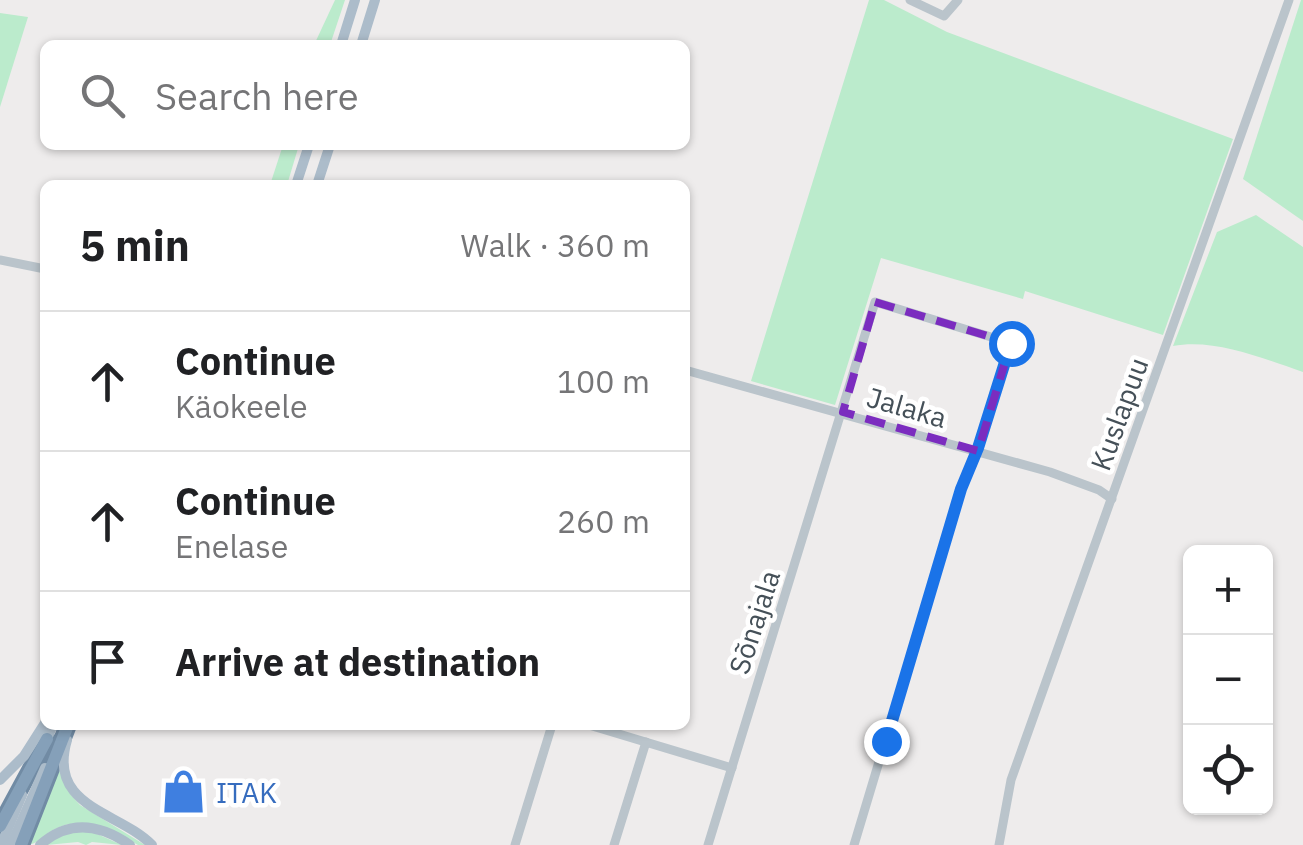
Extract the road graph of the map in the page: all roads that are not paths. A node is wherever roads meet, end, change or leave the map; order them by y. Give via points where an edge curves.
1 (355, 0) edge
2 (375, 0) edge
3 (910, 0) edge
4 (958, 0) edge
5 (1290, 0) edge
6 (343, 40) edge
7 (363, 40) edge
8 (307, 150) edge
9 (328, 150) edge
10 (298, 180) edge
11 (319, 180) edge
12 (0, 260) edge
13 (40, 267) edge
14 (690, 371) edge
15 (843, 412) junction
16 (978, 450) junction
17 (1112, 499) junction
18 (41, 730) edge
19 (51, 730) edge
20 (66, 730) edge
21 (66, 730) edge
22 (67, 730) edge
23 (550, 730) edge
24 (606, 730) edge
25 (47, 739) junction
26 (646, 742) junction
27 (732, 768) junction
28 (0, 780) edge
29 (0, 826) edge
30 (1, 845) edge
31 (11, 845) edge
32 (21, 845) edge
33 (40, 845) edge
34 (130, 845) edge
35 (152, 845) edge
36 (515, 845) edge
37 (614, 845) edge
38 (708, 845) edge
39 (854, 845) edge
40 (999, 845) edge

1 - 6 main road
2 - 7 main road
3 - 4 street via 944,16
5 - 17 street, Kuslapuu
8 - 10 main road
9 - 11 main road
12 - 13 street
14 - 15 street, Jalaka
15 - 16 street, Jalaka
15 - 16 street, Sõnajala via 875,302 1011,343
15 - 27 street, Sõnajala
16 - 17 street, Jalaka via 1079,481
16 - 39 street
17 - 40 street, Kuslapuu via 1011,780
18 - 28 main road
19 - 25 main road
20 - 31 main road
21 - 32 highway
22 - 35 main road via 64,759 77,795
23 - 36 street
24 - 26 street
25 - 29 highway
25 - 30 main road
26 - 27 street
26 - 37 street
27 - 38 street, Sõnajala
33 - 34 main road via 80,826

